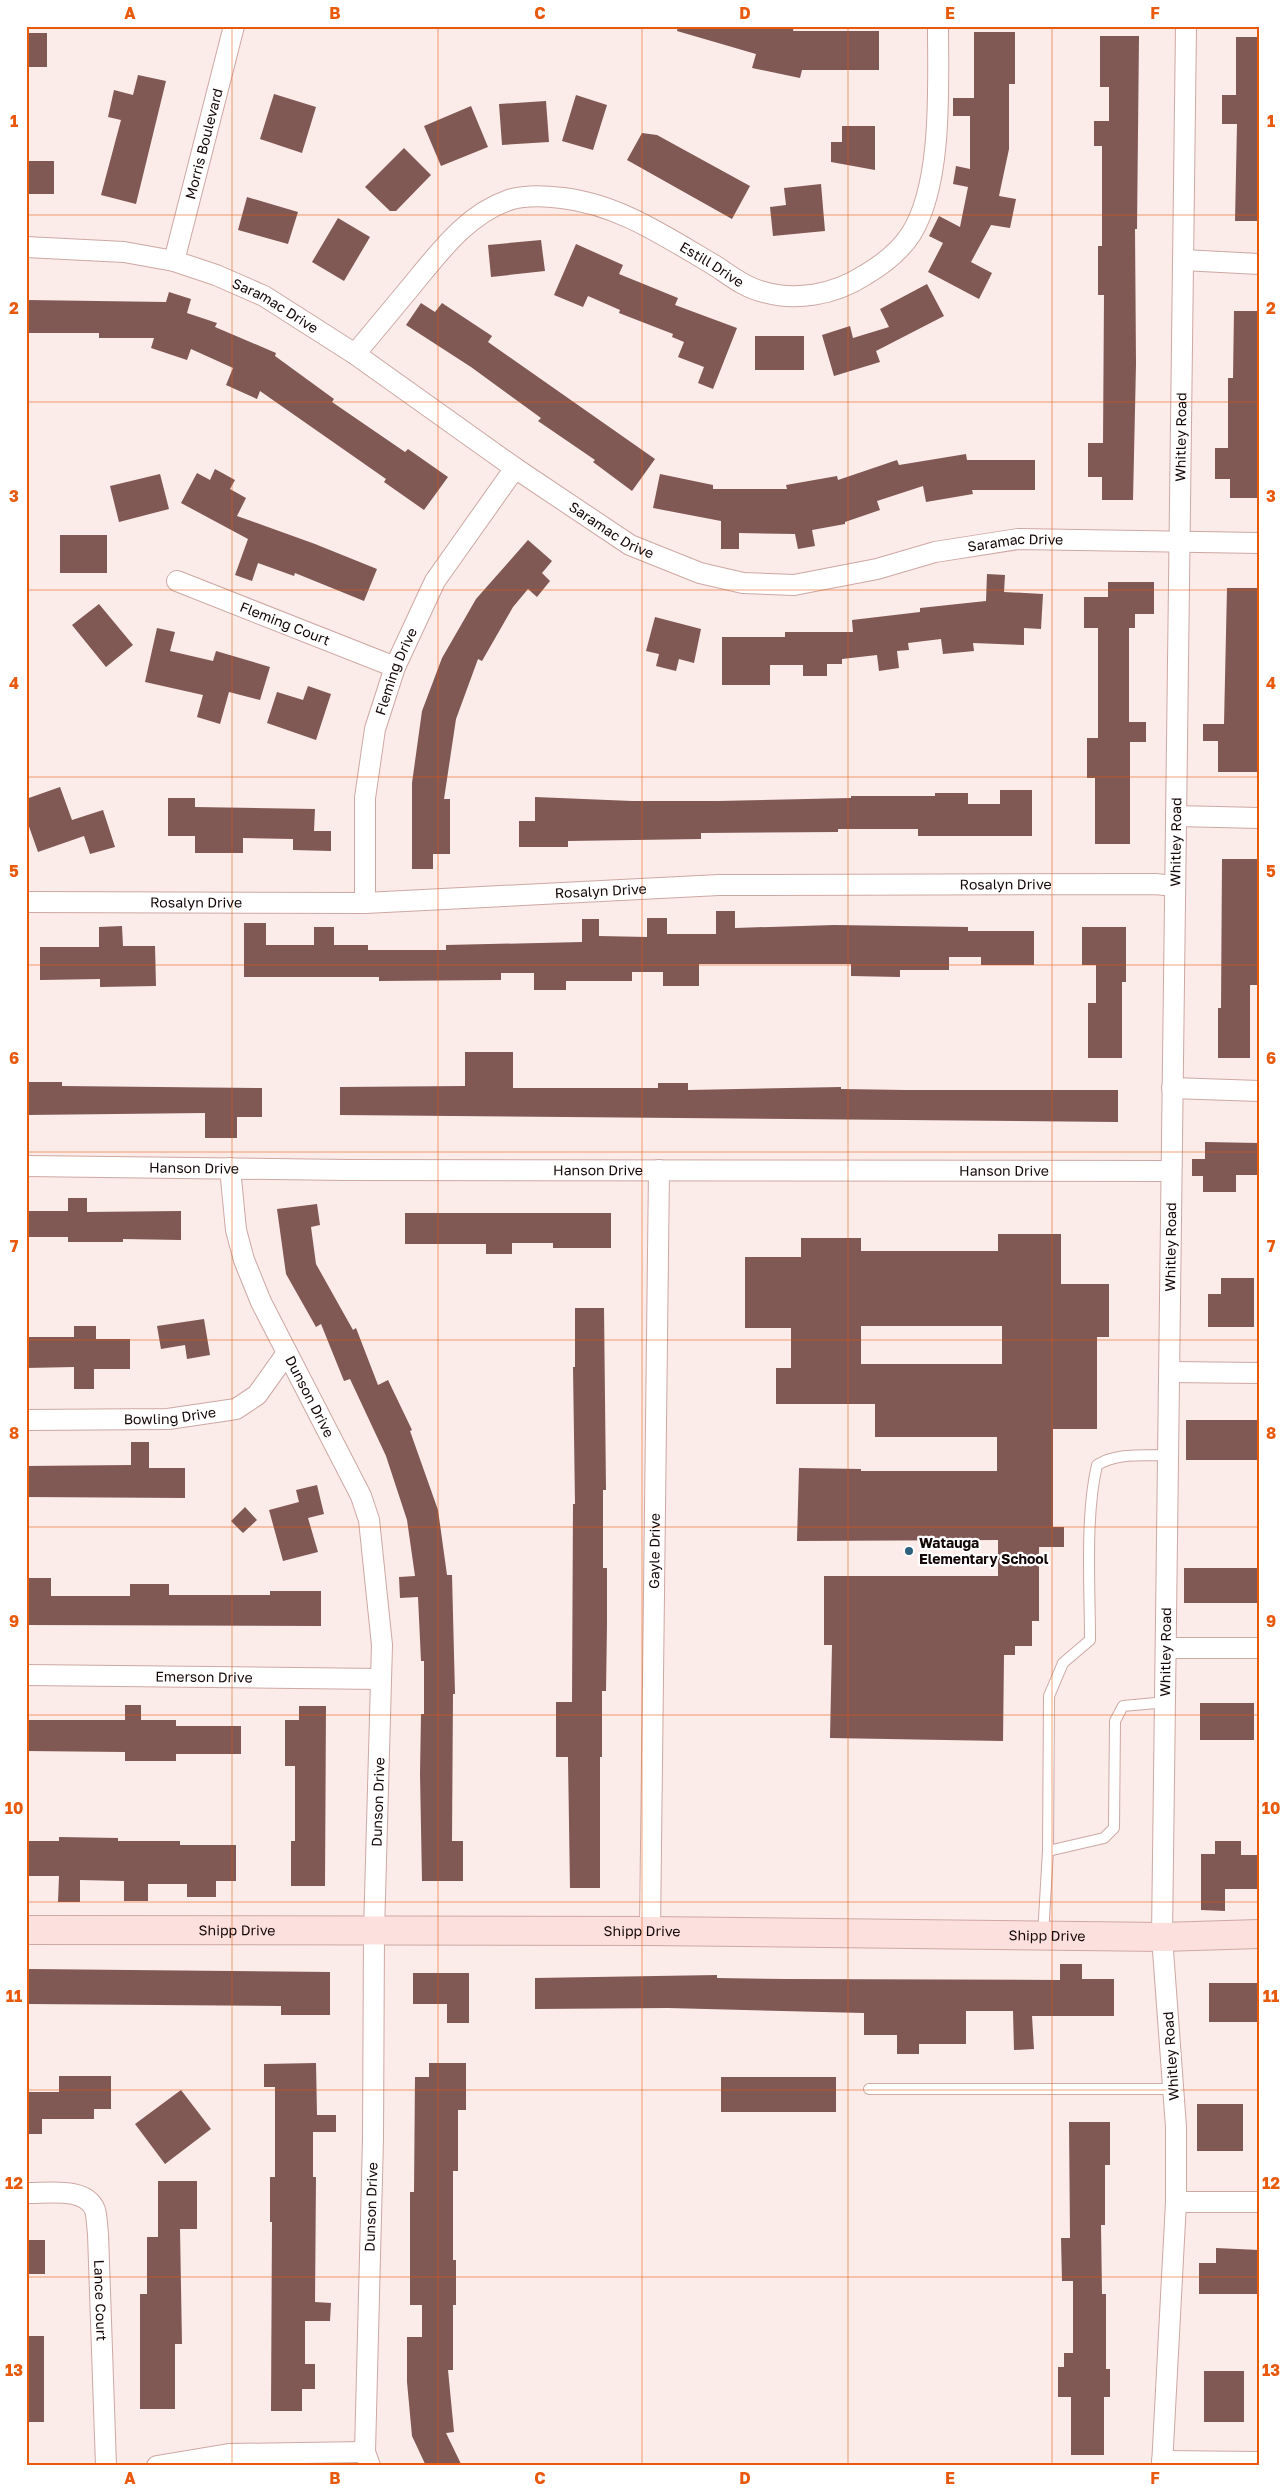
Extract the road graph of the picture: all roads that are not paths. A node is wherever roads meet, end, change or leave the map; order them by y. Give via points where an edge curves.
1 (234, 26) edge
2 (938, 26) edge
3 (1186, 26) edge
4 (26, 247) edge
5 (1183, 260) junction
6 (174, 261) junction
7 (1259, 264) edge
8 (355, 354) junction
9 (515, 468) junction
10 (1179, 541) junction
11 (1259, 543) edge
12 (177, 581) dead end
13 (395, 667) junction
14 (1176, 816) junction
15 (1259, 818) edge
16 (1175, 886) junction
17 (26, 902) edge
18 (365, 903) junction
19 (1172, 1088) junction
20 (1259, 1091) edge
21 (26, 1166) edge
22 (230, 1168) junction
23 (659, 1170) junction
24 (1171, 1171) junction
25 (287, 1353) junction
26 (1170, 1372) junction
27 (1259, 1373) edge
28 (26, 1420) edge
29 (1170, 1455) junction
30 (1168, 1648) junction
31 (1259, 1648) edge
32 (26, 1675) edge
33 (381, 1679) junction
34 (1167, 1702) junction
35 (1048, 1851) junction
36 (26, 1930) edge
37 (650, 1931) junction
38 (374, 1932) junction
39 (1259, 1934) edge
40 (1043, 1936) junction
41 (1162, 1937) junction
42 (869, 2089) dead end
43 (1173, 2089) junction
44 (26, 2193) edge
45 (1176, 2202) junction
46 (1259, 2202) edge
47 (367, 2459) edge
48 (1259, 2462) edge
49 (1162, 2463) edge
50 (106, 2466) edge
51 (157, 2466) edge

1 - 6 street, Morris Boulevard
2 - 8 street, Estill Drive via 938,108 932,169 922,210 911,235 884,263 852,284 789,298 758,291 638,221 583,200 549,196 511,199 482,213 451,238
3 - 5 street, Whitley Road
4 - 6 street, Saramac Drive via 124,252
5 - 7 street
5 - 10 street, Whitley Road
6 - 8 street, Saramac Drive via 264,296
8 - 9 street, Saramac Drive
9 - 10 street, Saramac Drive via 630,545 700,573 743,583 794,585 877,569 935,552 1018,539
9 - 13 street, Fleming Drive via 435,581
10 - 11 street, Saramac Drive
10 - 14 street, Whitley Road
12 - 13 street, Fleming Court
13 - 18 street, Fleming Drive via 375,729 365,798
14 - 15 street
14 - 16 street, Whitley Road
16 - 18 street, Rosalyn Drive via 719,885
16 - 19 street, Whitley Road
17 - 18 street, Rosalyn Drive
19 - 20 street
19 - 24 street, Whitley Road
21 - 22 street, Hanson Drive
22 - 23 street, Hanson Drive
22 - 25 street, Dunson Drive via 236,1230 244,1260
23 - 24 street, Hanson Drive
23 - 37 street, Gayle Drive
24 - 26 street, Whitley Road
25 - 28 street, Bowling Drive via 257,1395 236,1409 168,1419
25 - 33 street, Dunson Drive via 361,1496 369,1520 382,1645
26 - 27 street
26 - 29 street, Whitley Road
29 - 30 street, Whitley Road
29 - 35 lane via 1108,1458 1096,1466 1090,1546 1090,1640 1062,1663 1049,1696
30 - 31 street
30 - 34 street, Whitley Road
32 - 33 street, Emerson Drive
33 - 38 street, Dunson Drive
34 - 35 lane via 1123,1706 1115,1721 1114,1828 1104,1838
34 - 41 street, Whitley Road
35 - 40 lane
36 - 38 street, Shipp Drive
37 - 38 street, Shipp Drive
37 - 40 street, Shipp Drive
38 - 47 street, Dunson Drive
39 - 41 street, Shipp Drive
40 - 41 street, Shipp Drive
41 - 43 street, Whitley Road
42 - 43 lane
43 - 45 street, Whitley Road
44 - 50 street, Lance Court via 75,2194 89,2201 95,2210
45 - 46 street
45 - 49 street, Whitley Road
47 - 51 street via 229,2454
48 - 49 street

